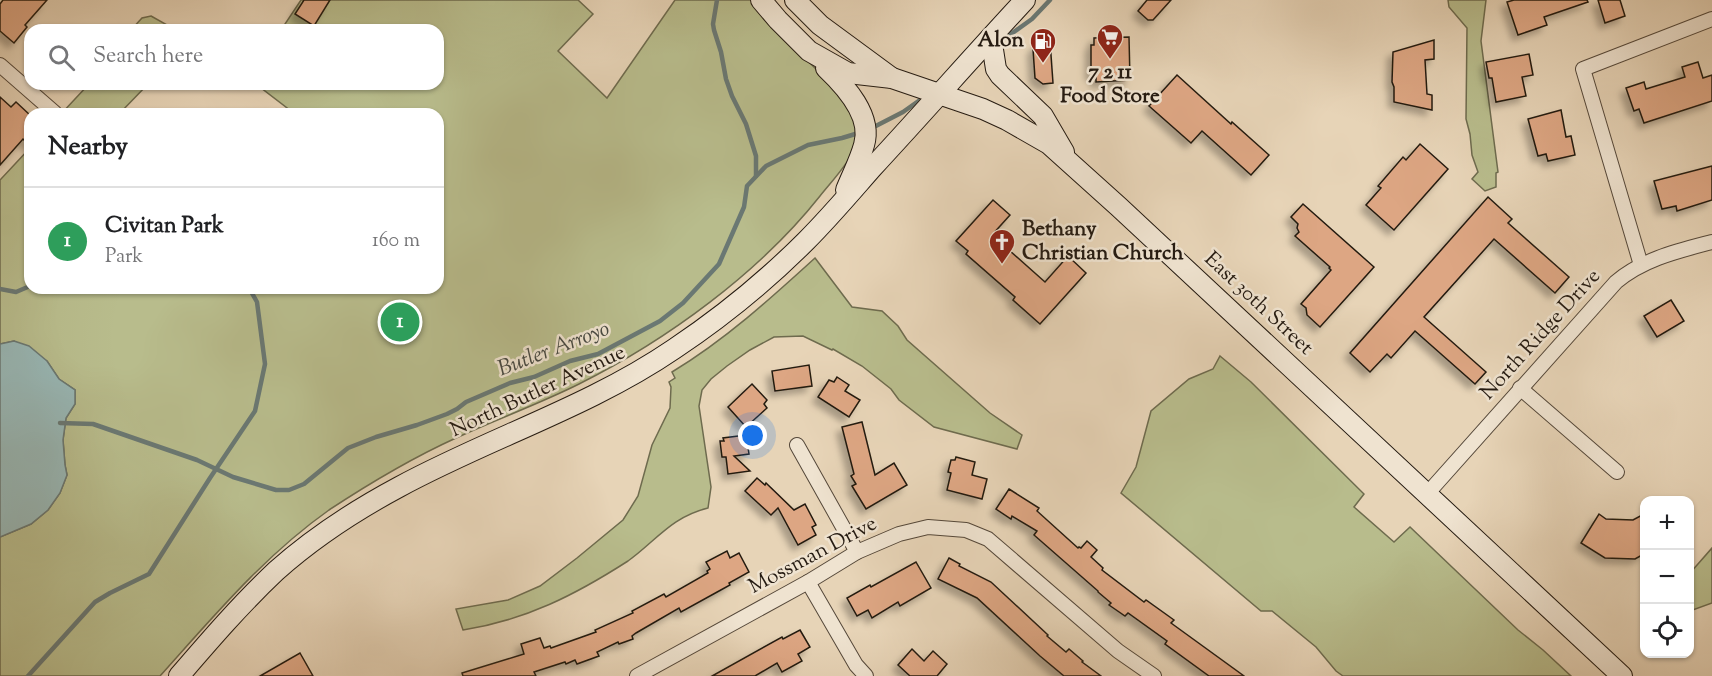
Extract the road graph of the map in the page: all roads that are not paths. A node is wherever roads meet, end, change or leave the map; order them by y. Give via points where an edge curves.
1 (761, 0) edge
2 (795, 0) edge
3 (1025, 0) edge
4 (1712, 19) edge
5 (991, 37) junction
6 (809, 51) junction
7 (0, 65) edge
8 (892, 78) junction
9 (24, 86) edge
10 (29, 90) edge
11 (939, 95) junction
12 (50, 108) edge
13 (1070, 162) junction
14 (840, 203) junction
15 (1712, 242) edge
16 (1641, 265) junction
17 (1521, 388) junction
18 (796, 445) dead end
19 (1617, 472) dead end
20 (1427, 494) junction
21 (857, 552) junction
22 (808, 582) junction
23 (178, 676) edge
24 (637, 676) edge
25 (866, 676) edge
26 (1154, 676) edge
27 (1622, 676) edge

1 - 6 main road, East 30th Street
2 - 8 main road via 820,25
3 - 5 main road, North Butler Avenue
4 - 16 street via 1582,69
5 - 11 main road, North Butler Avenue
5 - 13 main road via 996,69 1043,116
6 - 8 main road, East 30th Street via 848,73
6 - 14 main road via 855,100 865,130 865,143
7 - 9 street
8 - 11 main road, East 30th Street
10 - 12 street
11 - 13 main road, East 30th Street via 1015,124
11 - 14 main road, North Butler Avenue
13 - 20 main road, East 30th Street
14 - 23 main road, North Butler Avenue via 805,243 758,286 671,351 605,390 421,475 295,555 235,612
15 - 16 street, North Ridge Drive
16 - 17 street, North Ridge Drive via 1609,289
17 - 19 street
17 - 20 street, North Ridge Drive
18 - 21 street
20 - 27 main road, East 30th Street
21 - 22 street, Mossman Drive
21 - 26 street, Mossman Drive via 899,534 928,528 966,530 988,538 1118,651
22 - 24 street, Mossman Drive
22 - 25 street

